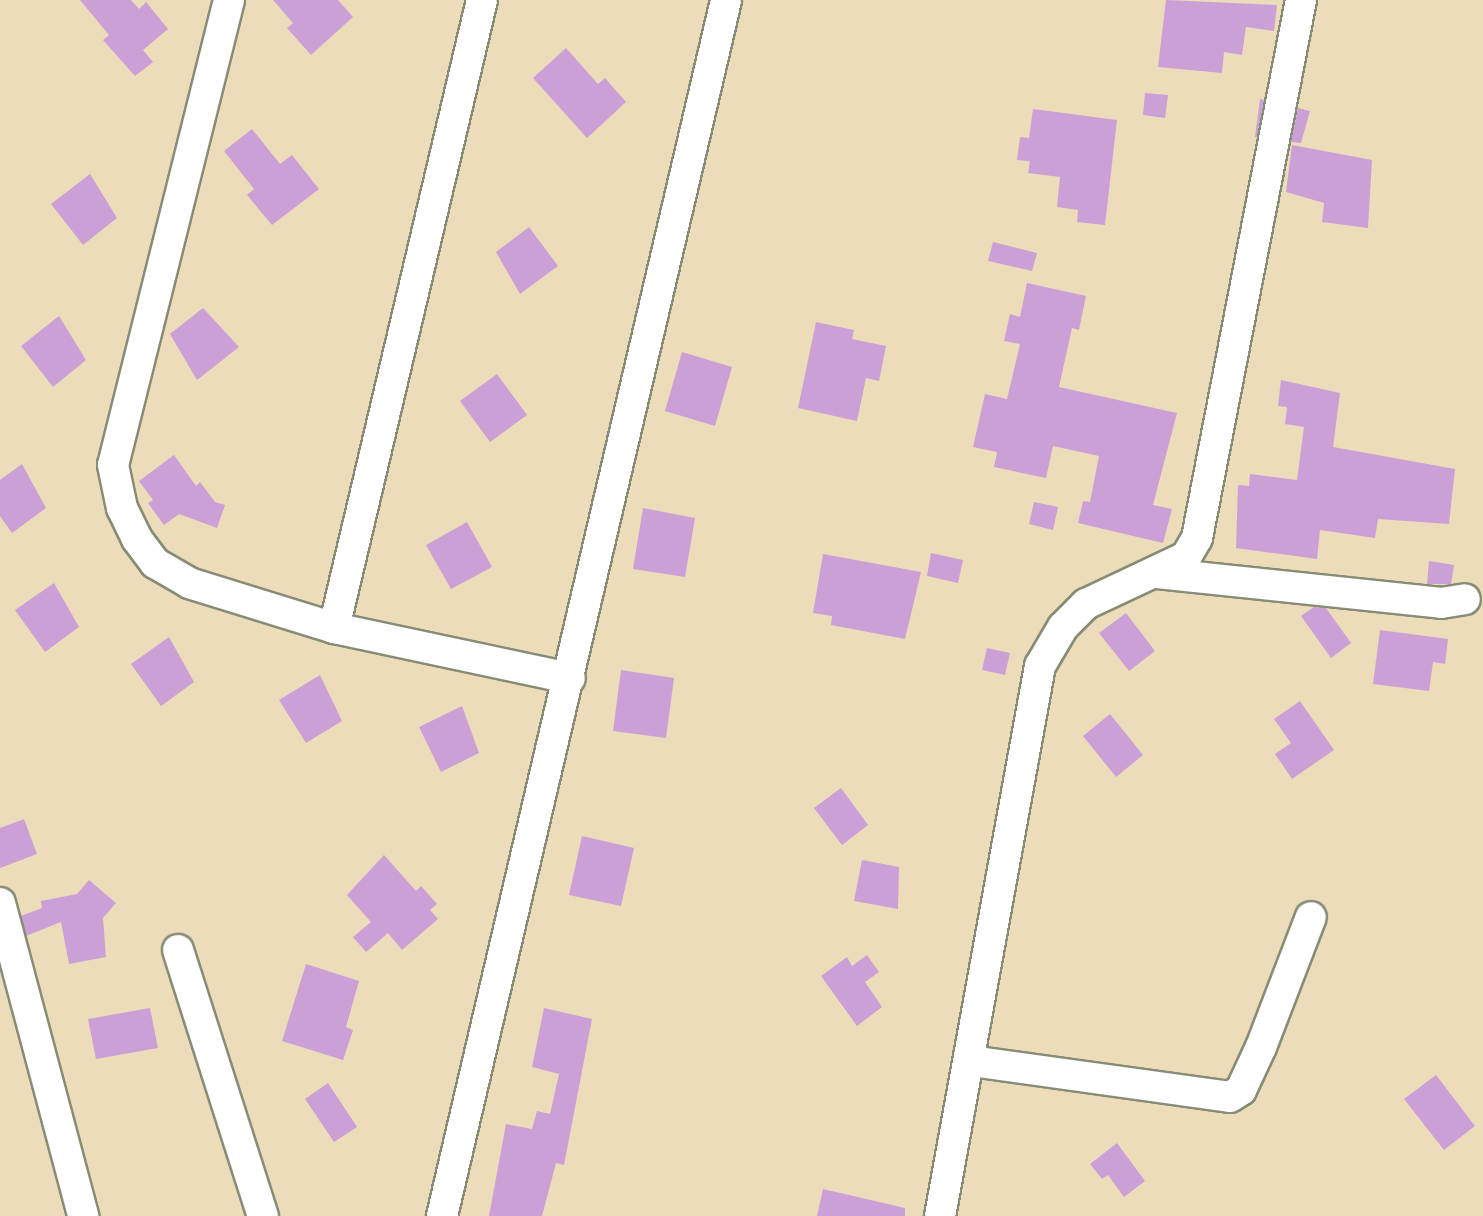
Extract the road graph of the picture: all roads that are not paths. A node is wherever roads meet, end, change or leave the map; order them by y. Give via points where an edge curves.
1 (229, 0) edge
2 (482, 0) edge
3 (726, 0) edge
4 (1301, 0) edge
5 (1157, 573) junction
6 (1465, 599) dead end
7 (334, 628) junction
8 (570, 678) junction
9 (1, 914) edge
10 (1311, 917) dead end
11 (178, 950) dead end
12 (971, 1061) junction
13 (83, 1216) edge
14 (263, 1216) edge
15 (442, 1216) edge
16 (940, 1216) edge

1 - 7 street via 113,465 122,508 155,563 189,583
2 - 7 street
3 - 8 street
4 - 5 street via 1197,538 1185,557
5 - 6 street via 1442,603
5 - 12 street via 1086,604 1063,627 1040,666
7 - 8 street
8 - 15 street
9 - 13 street
10 - 12 street via 1262,1047 1241,1090 1230,1097
11 - 14 street
12 - 16 street

